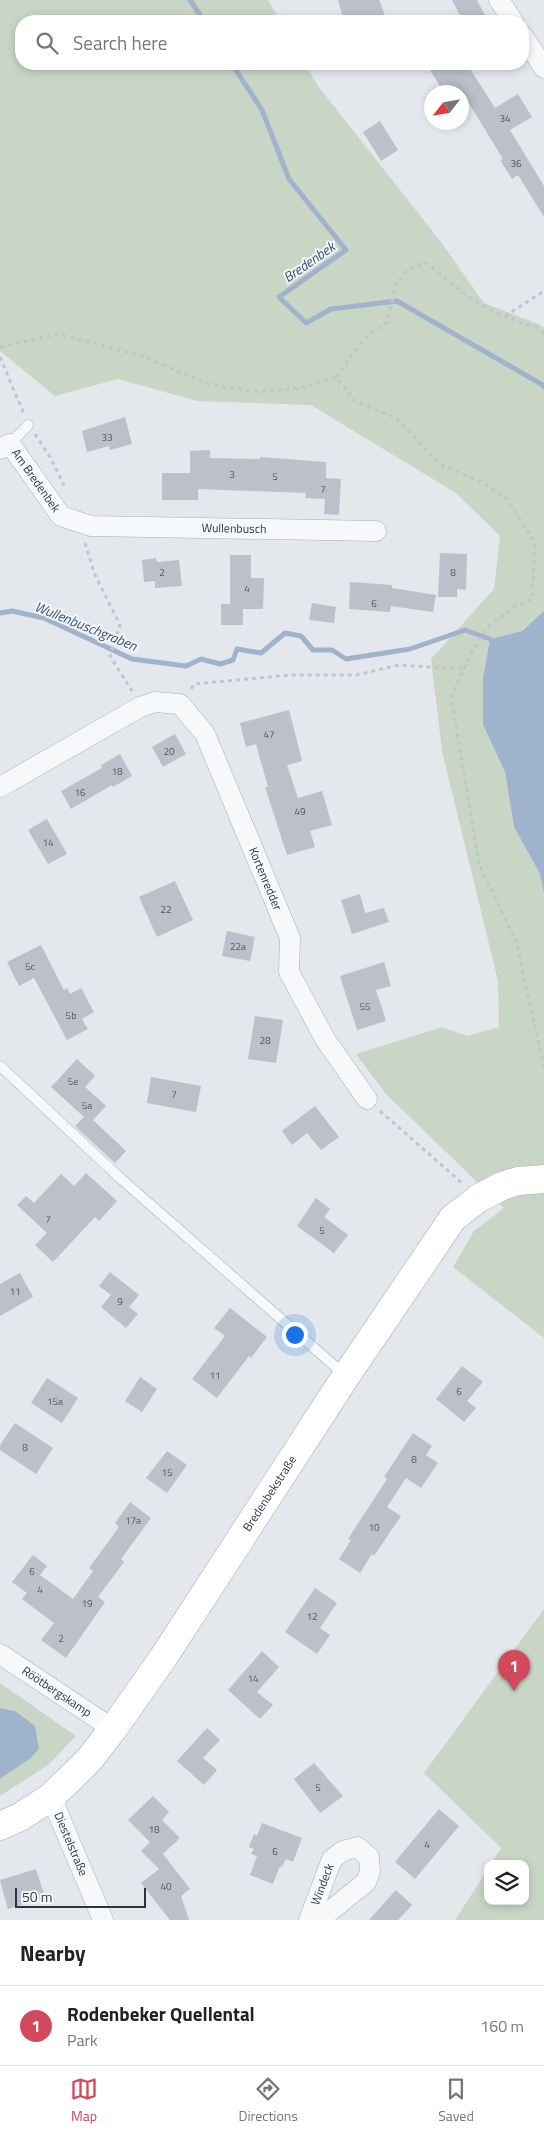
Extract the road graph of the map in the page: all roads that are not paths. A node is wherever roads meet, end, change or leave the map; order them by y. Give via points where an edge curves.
1 (499, 0) edge
2 (509, 15) edge
3 (529, 45) edge
4 (544, 68) edge
5 (28, 425) road end
6 (5, 447) edge
7 (91, 526) joint
8 (376, 531) dead end
9 (0, 788) edge
10 (0, 1066) edge
11 (367, 1099) road end
12 (544, 1179) edge
13 (346, 1376) junction
14 (0, 1654) edge
15 (112, 1729) junction
16 (51, 1797) junction
17 (0, 1826) edge
18 (103, 1920) edge
19 (309, 1920) edge
20 (319, 1920) edge

1 - 2 street
3 - 4 street
5 - 6 lane
6 - 7 street, Am Bredenbek via 61,516
7 - 8 street, Wullenbusch
9 - 11 street, Kortenredder via 140,707 155,702 180,704 205,734 290,938 289,972 324,1039
10 - 13 lane via 120,1178
12 - 13 street, Bredenbekstraße via 502,1186 479,1198 453,1218
13 - 15 street, Bredenbekstraße via 163,1658
14 - 15 street, Röötbergskamp
15 - 16 street, Bredenbekstraße via 89,1760
16 - 17 street, Bredenbekstraße
16 - 18 street, Diestelstraße
19 - 20 street, Windeck via 332,1859 357,1847 369,1857 370,1872 366,1882

